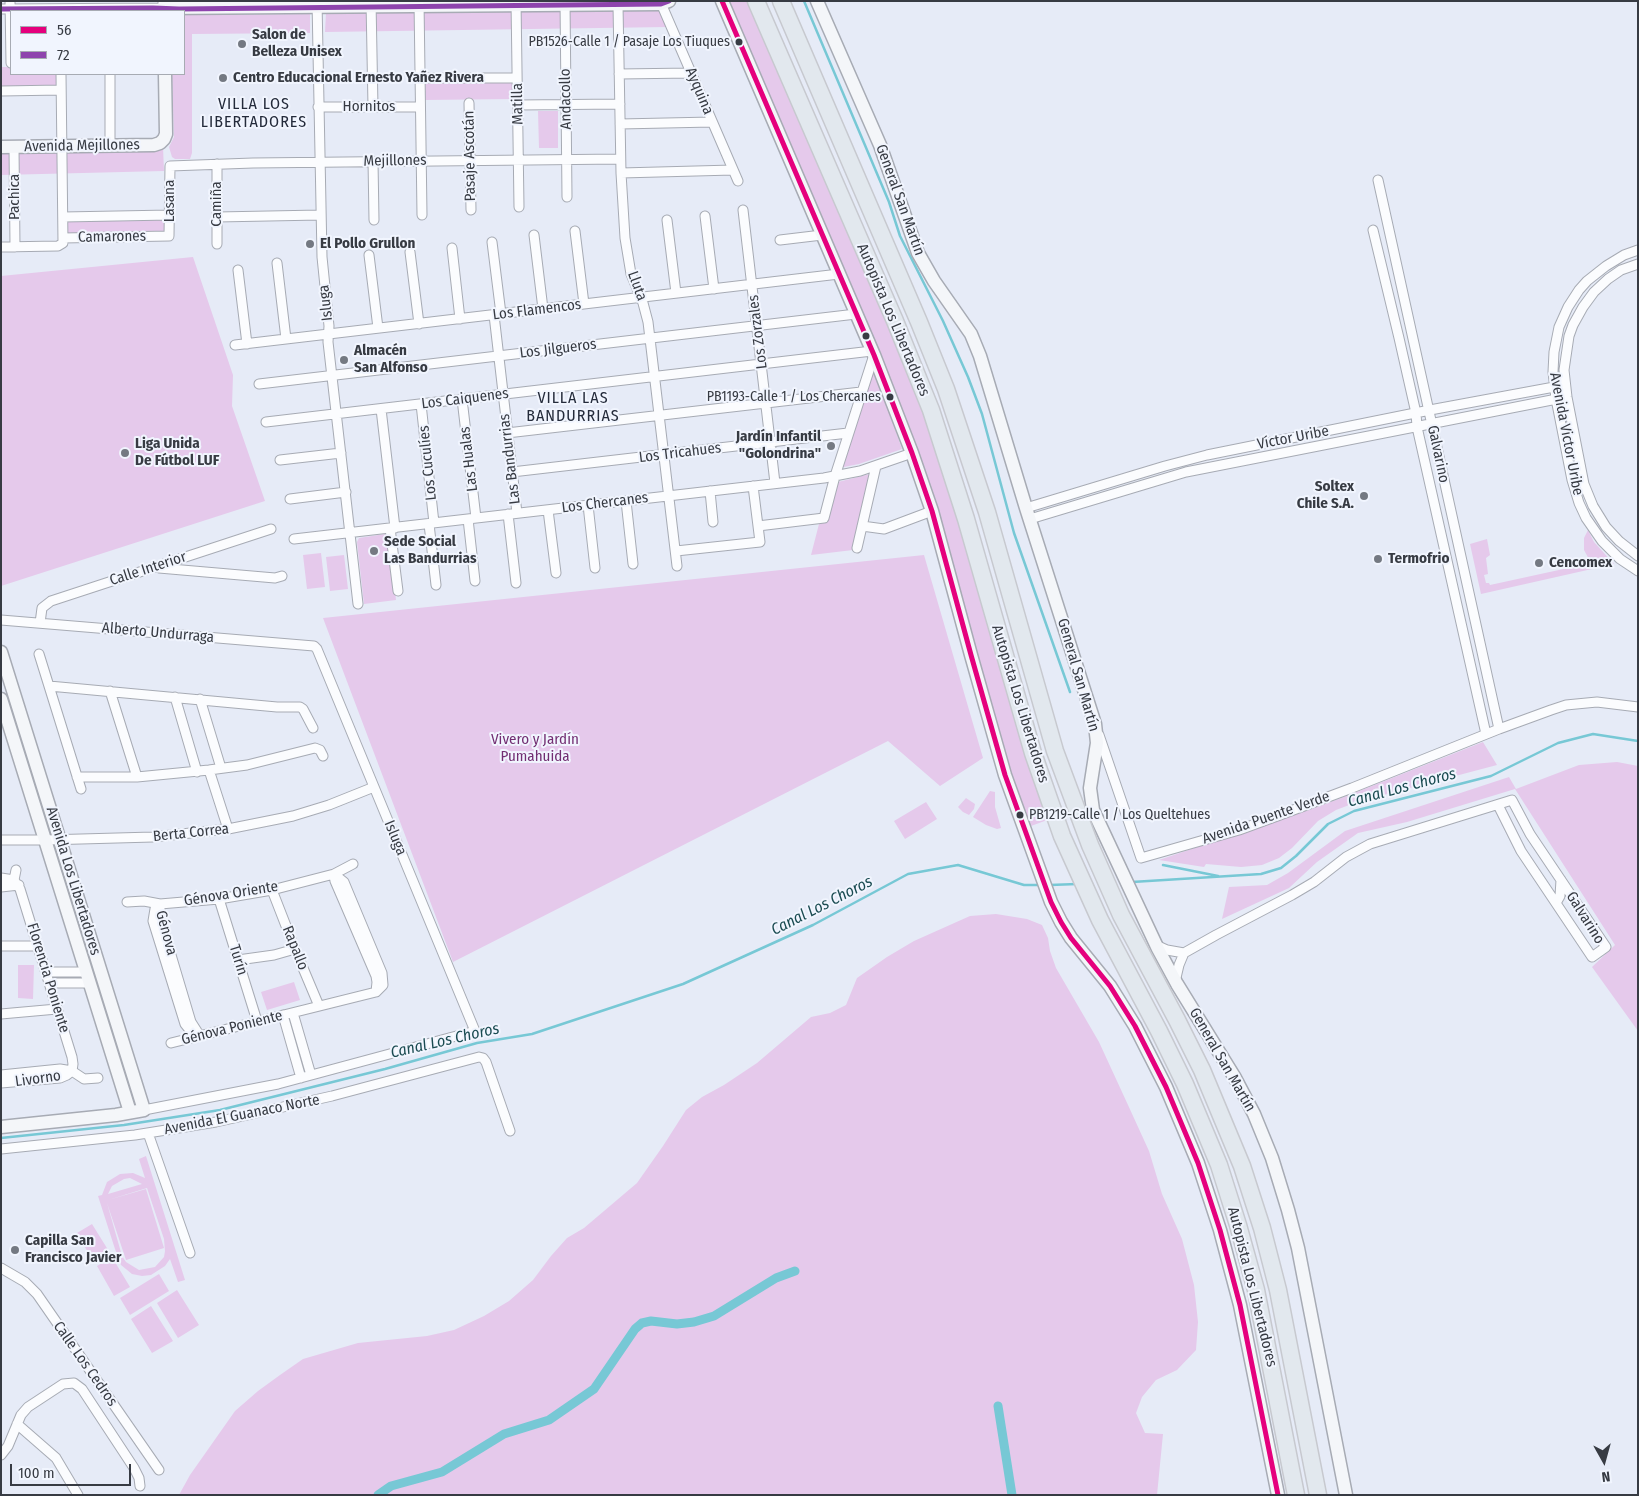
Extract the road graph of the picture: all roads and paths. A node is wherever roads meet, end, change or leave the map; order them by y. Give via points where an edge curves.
1 (722, 1) edge
2 (756, 1) edge
3 (781, 1) edge
4 (817, 1) edge
5 (663, 2) edge
6 (516, 3) edge
7 (565, 3) edge
8 (317, 4) edge
9 (372, 4) edge
10 (419, 4) edge
11 (216, 5) edge
12 (618, 5) junction
13 (7, 6) edge
14 (60, 7) edge
15 (163, 7) edge
16 (10, 48) edge
17 (691, 73) junction
18 (619, 74) junction
19 (61, 75) edge
20 (110, 75) edge
21 (165, 75) edge
22 (420, 78) junction
23 (517, 78) junction
24 (61, 90) junction
25 (1, 91) edge
26 (469, 103) dead end
27 (620, 104) junction
28 (518, 105) junction
29 (566, 105) junction
30 (318, 107) junction
31 (373, 107) junction
32 (420, 107) junction
33 (712, 122) junction
34 (620, 124) junction
35 (62, 146) junction
36 (110, 146) junction
37 (8, 147) edge
38 (567, 159) junction
39 (620, 159) junction
40 (470, 160) junction
41 (518, 160) junction
42 (373, 161) junction
43 (421, 161) junction
44 (319, 162) junction
45 (217, 164) junction
46 (170, 166) joint
47 (733, 170) junction
48 (621, 173) junction
49 (1378, 180) dead end
50 (738, 181) dead end
51 (567, 197) dead end
52 (519, 207) dead end
53 (471, 210) dead end
54 (743, 210) dead end
55 (170, 215) junction
56 (320, 215) junction
57 (422, 215) dead end
58 (705, 216) dead end
59 (217, 217) junction
60 (63, 218) junction
61 (374, 220) dead end
62 (667, 220) dead end
63 (1374, 230) dead end
64 (575, 231) dead end
65 (822, 235) junction
66 (169, 236) joint
67 (534, 236) dead end
68 (63, 238) junction
69 (780, 240) dead end
70 (492, 242) dead end
71 (217, 244) dead end
72 (1, 247) edge
73 (15, 247) junction
74 (452, 248) dead end
75 (1638, 250) edge
76 (410, 252) dead end
77 (369, 255) dead end
78 (277, 262) dead end
79 (1638, 264) edge
80 (1398, 267) junction
81 (238, 270) dead end
82 (1383, 270) junction
83 (839, 274) junction
84 (752, 284) junction
85 (714, 289) junction
86 (676, 293) junction
87 (640, 298) junction
88 (584, 304) junction
89 (543, 309) junction
90 (497, 314) junction
91 (856, 314) junction
92 (460, 319) junction
93 (419, 324) junction
94 (757, 326) junction
95 (378, 328) junction
96 (329, 334) junction
97 (650, 338) junction
98 (286, 339) junction
99 (247, 344) junction
100 (235, 345) dead end
101 (873, 353) junction
102 (498, 356) junction
103 (761, 364) junction
104 (332, 375) junction
105 (655, 377) junction
106 (260, 384) dead end
107 (1565, 385) junction
108 (1554, 387) junction
109 (861, 392) junction
110 (503, 394) junction
111 (1567, 397) junction
112 (462, 399) junction
113 (1556, 399) junction
114 (766, 403) junction
115 (421, 404) junction
116 (381, 409) junction
117 (1430, 410) junction
118 (1416, 413) junction
119 (337, 414) junction
120 (660, 415) junction
121 (266, 422) dead end
122 (1431, 424) junction
123 (1417, 427) junction
124 (507, 433) junction
125 (848, 433) junction
126 (770, 442) junction
127 (341, 453) junction
128 (912, 453) junction
129 (664, 454) junction
130 (1206, 455) junction
131 (280, 460) dead end
132 (876, 466) junction
133 (1208, 467) junction
134 (512, 472) junction
135 (835, 476) junction
136 (775, 483) junction
137 (753, 486) junction
138 (710, 491) junction
139 (346, 492) junction
140 (669, 496) junction
141 (290, 499) dead end
142 (626, 500) junction
143 (588, 505) junction
144 (548, 510) junction
145 (932, 512) junction
146 (512, 514) junction
147 (1028, 514) junction
148 (472, 518) junction
149 (713, 522) dead end
150 (432, 523) junction
151 (758, 526) junction
152 (862, 526) junction
153 (392, 528) junction
154 (270, 529) dead end
155 (351, 533) junction
156 (294, 539) dead end
157 (857, 548) dead end
158 (676, 551) junction
159 (1638, 556) edge
160 (633, 564) dead end
161 (678, 566) dead end
162 (154, 568) junction
163 (595, 568) dead end
164 (556, 572) dead end
165 (1638, 572) edge
166 (282, 576) dead end
167 (475, 581) dead end
168 (516, 583) dead end
169 (436, 585) dead end
170 (398, 591) dead end
171 (358, 604) dead end
172 (1, 620) edge
173 (40, 623) junction
174 (1480, 645) junction
175 (314, 646) joint
176 (1466, 648) junction
177 (1, 652) edge
178 (39, 654) dead end
179 (4, 670) edge
180 (49, 686) junction
181 (110, 691) junction
182 (175, 697) junction
183 (1, 699) edge
184 (200, 699) junction
185 (1638, 707) edge
186 (1095, 724) junction
187 (313, 728) dead end
188 (1499, 729) junction
189 (1486, 734) junction
190 (323, 756) dead end
191 (37, 768) junction
192 (221, 768) junction
193 (23, 770) junction
194 (209, 770) junction
195 (197, 772) junction
196 (77, 777) junction
197 (136, 777) junction
198 (374, 788) junction
199 (81, 789) dead end
200 (1498, 805) junction
201 (228, 829) junction
202 (60, 839) junction
203 (1, 840) edge
204 (45, 840) junction
205 (353, 864) dead end
206 (16, 870) dead end
207 (334, 874) junction
208 (1, 878) edge
209 (1561, 880) junction
210 (16, 883) junction
211 (1, 887) edge
212 (272, 890) junction
213 (219, 898) junction
214 (127, 902) dead end
215 (1556, 903) junction
216 (160, 904) junction
217 (82, 912) junction
218 (69, 916) junction
219 (1156, 945) junction
220 (1, 946) edge
221 (38, 946) junction
222 (295, 949) junction
223 (1184, 953) junction
224 (238, 960) junction
225 (46, 972) junction
226 (88, 978) junction
227 (1176, 982) junction
228 (49, 983) junction
229 (319, 1006) junction
230 (57, 1009) junction
231 (293, 1013) junction
232 (1, 1014) edge
233 (283, 1015) junction
234 (257, 1021) junction
235 (474, 1032) joint
236 (200, 1035) junction
237 (121, 1037) junction
238 (108, 1041) junction
239 (170, 1043) dead end
240 (72, 1071) junction
241 (311, 1076) junction
242 (98, 1078) dead end
243 (301, 1078) junction
244 (2, 1079) edge
245 (144, 1110) junction
246 (130, 1112) junction
247 (1, 1127) edge
248 (510, 1131) dead end
249 (148, 1133) junction
250 (1, 1149) edge
251 (190, 1254) dead end
252 (1, 1268) edge
253 (17, 1424) junction
254 (1, 1455) edge
255 (159, 1470) dead end
256 (140, 1486) dead end
257 (78, 1495) edge
258 (1278, 1495) edge
259 (1296, 1495) edge
260 (1318, 1495) edge
261 (1346, 1495) edge

1 - 65 street
2 - 259 highway, Autopista Los Libertadores via 931,410 1052,809 1089,898 1185,1084 1228,1193 1256,1290
3 - 260 highway, Autopista Los Libertadores via 946,389 988,512 1056,751 1079,818 1112,897 1191,1046 1242,1166 1278,1290
4 - 147 street, General San Martín via 880,145 918,253 975,344
5 - 12 street
5 - 17 street, Ayquina
6 - 7 street
6 - 10 street
6 - 23 street, Matilla
7 - 12 street
7 - 29 street, Andacollo
8 - 9 street
8 - 11 street
8 - 30 street, Isluga
9 - 10 street
9 - 31 street
10 - 22 street
11 - 15 street
12 - 18 street, Lluta
13 - 14 street
13 - 16 street
14 - 15 street
17 - 18 street
17 - 33 street, Ayquina
18 - 27 street, Lluta
19 - 24 street
20 - 36 street
21 - 36 street, Avenida Mejillones via 166,134 162,141 154,145
22 - 23 street
22 - 32 street
23 - 28 street, Matilla
24 - 25 street
24 - 35 street
26 - 40 street, Pasaje Ascotán
27 - 29 street
27 - 34 street, Lluta
28 - 29 street
28 - 41 street, Matilla
29 - 38 street, Andacollo
30 - 31 street, Hornitos
30 - 44 street, Isluga
31 - 32 street, Hornitos
32 - 43 street
33 - 34 street
33 - 47 street, Ayquina
34 - 39 street, Lluta
35 - 36 street, Avenida Mejillones
35 - 37 street, Avenida Mejillones
35 - 60 street
37 - 73 street, Pachica
38 - 39 street, Mejillones
38 - 41 street, Mejillones
38 - 51 street, Andacollo
39 - 48 street, Lluta
40 - 41 street, Mejillones
40 - 43 street, Mejillones
40 - 53 street, Pasaje Ascotán
41 - 52 street, Matilla
42 - 43 street, Mejillones
42 - 44 street, Mejillones
42 - 61 street
43 - 57 street
44 - 45 street, Mejillones
44 - 56 street, Isluga
45 - 46 street, Mejillones
45 - 59 street, Camiña
46 - 55 street, Lasana
47 - 48 street
47 - 50 street, Ayquina
48 - 87 street, Lluta via 629,264
49 - 80 street, Galvarino
54 - 84 street, Los Zorzales
55 - 60 street, Camarones
55 - 66 street, Lasana
56 - 59 street
56 - 96 street, Isluga
58 - 85 street
59 - 71 street, Camiña
60 - 68 street
62 - 86 street
63 - 82 street, Galvarino
64 - 88 street
65 - 69 street
65 - 83 street
66 - 68 street, Camarones
67 - 89 street
68 - 73 street, Camarones via 58,246
70 - 90 street, Las Bandurrias
72 - 73 street, Camarones
74 - 92 street
75 - 108 street, Avenida Victor Uribe via 1614,260 1597,272 1573,299 1556,339
76 - 93 street
77 - 95 street
78 - 98 street
79 - 107 street, Avenida Victor Uribe via 1608,279 1583,307 1572,326 1567,347
80 - 82 street
80 - 117 street, Galvarino
81 - 99 street
82 - 118 street, Galvarino
83 - 84 street, Los Flamencos
83 - 91 street
84 - 85 street, Los Flamencos
84 - 94 street, Los Zorzales
85 - 86 street, Los Flamencos
86 - 87 street, Los Flamencos
87 - 88 street, Los Flamencos
87 - 97 street, Lluta
88 - 89 street, Los Flamencos
89 - 90 street, Los Flamencos
90 - 92 street, Los Flamencos
90 - 102 street, Las Bandurrias
91 - 94 street, Los Jilgueros
91 - 101 street
92 - 93 street, Los Flamencos
93 - 95 street, Los Flamencos
94 - 97 street, Los Jilgueros
94 - 103 street, Los Zorzales
95 - 96 street, Los Flamencos
96 - 98 street, Los Flamencos
96 - 104 street, Isluga
97 - 102 street, Los Jilgueros
97 - 105 street, Lluta
98 - 99 street, Los Flamencos
99 - 100 street, Los Flamencos
101 - 103 street, Los Caiquenes
101 - 109 street
101 - 128 street
102 - 104 street, Los Jilgueros
102 - 110 street, Las Bandurrias
103 - 105 street, Los Caiquenes
103 - 114 street, Los Zorzales
104 - 106 street, Los Jilgueros
104 - 119 street, Isluga
105 - 110 street, Los Caiquenes
105 - 120 street, Lluta
107 - 108 street, Víctor Uribe
107 - 111 street, Avenida Victor Uribe
108 - 113 street, Avenida Victor Uribe
108 - 117 street, Víctor Uribe
109 - 114 street
109 - 125 street
110 - 112 street, Los Caiquenes
110 - 124 street, Las Bandurrias
111 - 113 street, Víctor Uribe
111 - 159 street, Avenida Victor Uribe via 1584,484 1593,506 1618,541
112 - 115 street, Los Caiquenes
112 - 148 street, Las Hualas
113 - 122 street, Víctor Uribe
113 - 165 street, Avenida Victor Uribe via 1582,511 1611,551
114 - 120 street
114 - 126 street, Los Zorzales
115 - 116 street, Los Caiquenes
115 - 150 street, Los Cuculíes
116 - 119 street, Los Caiquenes
116 - 153 street
117 - 118 street, Víctor Uribe
117 - 122 street, Galvarino
118 - 123 street, Galvarino
118 - 130 street, Víctor Uribe
119 - 121 street, Los Caiquenes
119 - 127 street, Isluga
120 - 124 street
120 - 129 street, Lluta
122 - 123 street, Víctor Uribe
122 - 174 street, Galvarino
123 - 133 street, Víctor Uribe
123 - 176 street, Galvarino
124 - 134 street, Las Bandurrias
125 - 126 street, Los Tricahues
125 - 135 street
126 - 129 street, Los Tricahues
126 - 136 street, Los Zorzales
127 - 131 street
127 - 139 street, Isluga
128 - 132 street, Los Chercanes
128 - 145 street
129 - 134 street, Los Tricahues
129 - 140 street, Lluta
130 - 133 street
130 - 147 street, Víctor Uribe
132 - 135 street, Los Chercanes
132 - 152 street
133 - 147 street, Víctor Uribe
134 - 146 street, Las Bandurrias
135 - 136 street, Los Chercanes
135 - 151 street via 824,518
136 - 137 street, Los Chercanes
137 - 138 street, Los Chercanes
137 - 151 street
138 - 140 street, Los Chercanes
138 - 149 street
139 - 141 street
139 - 155 street, Isluga
140 - 142 street, Los Chercanes
140 - 158 street, Lluta
142 - 143 street, Los Chercanes
142 - 160 street
143 - 144 street, Los Chercanes
143 - 163 street
144 - 146 street, Los Chercanes
144 - 164 street
145 - 152 street via 881,529
145 - 258 street via 1005,775 1051,902 1068,932 1110,986 1144,1040 1198,1163 1240,1305
146 - 148 street, Los Chercanes
146 - 168 street, Las Bandurrias
147 - 186 street, General San Martín
148 - 150 street, Los Chercanes
148 - 167 street, Las Hualas
150 - 153 street, Los Chercanes
150 - 169 street, Los Cuculíes
151 - 158 street via 760,542
152 - 157 street
153 - 155 street, Los Chercanes
153 - 170 street
154 - 162 street, Calle Interior
155 - 156 street, Los Chercanes
155 - 171 street, Isluga
158 - 161 street, Lluta
162 - 166 street
162 - 173 street, Calle Interior via 50,601 42,608
172 - 173 street, Alberto Undurraga
173 - 175 street, Alberto Undurraga
174 - 176 street
174 - 188 street, Galvarino
175 - 198 street, Isluga
176 - 189 street, Galvarino
177 - 179 street, Avenida Los Libertadores
178 - 180 street
179 - 191 street, Avenida Los Libertadores
180 - 181 street
180 - 196 street
181 - 182 street
181 - 197 street
182 - 184 street
182 - 195 street
183 - 193 street, Avenida Los Libertadores
184 - 187 street via 277,707 300,706
184 - 192 street
185 - 188 street, Avenida Puente Verde via 1597,702 1566,705
186 - 189 street, Avenida Puente Verde via 1141,858 1239,830
186 - 219 street, General San Martín via 1097,743 1091,803
188 - 189 street, Avenida Puente Verde
190 - 192 street via 315,748
191 - 193 street via 31,772
191 - 202 street, Avenida Los Libertadores
192 - 194 street
193 - 204 street, Avenida Los Libertadores
194 - 195 street
194 - 201 street
195 - 197 street
196 - 197 street
196 - 199 street
198 - 201 street, Berta Correa via 293,816
198 - 235 street, Isluga
200 - 209 street, Galvarino via 1512,800
200 - 215 street, Galvarino via 1522,851
200 - 223 street via 1370,844 1292,895
201 - 202 street, Berta Correa via 153,837
202 - 204 street, Berta Correa
202 - 217 street, Avenida Los Libertadores
203 - 204 street, Berta Correa
204 - 218 street, Avenida Los Libertadores
205 - 207 street, Génova Oriente
206 - 210 street
207 - 212 street, Génova Oriente
207 - 229 street via 360,930 378,987 376,992
208 - 210 street
209 - 215 street
209 - 215 street, Galvarino via 1606,947 1592,957
210 - 211 street
210 - 221 street, Florencia Poniente
212 - 213 street, Génova Oriente
212 - 222 street, Rapallo
213 - 216 street, Génova Oriente
213 - 224 street, Turín
214 - 216 street, Génova Oriente
216 - 236 street, Génova via 160,918 173,972 193,1026
217 - 218 street
217 - 237 street, Avenida Los Libertadores
218 - 226 street, Avenida Los Libertadores
219 - 223 street
219 - 227 street, General San Martín
220 - 221 street
221 - 225 street, Florencia Poniente
222 - 224 street
222 - 229 street, Rapallo
223 - 227 street
224 - 234 street, Turín
225 - 226 street
225 - 228 street, Florencia Poniente
226 - 228 street
226 - 238 street, Avenida Los Libertadores
227 - 261 street, General San Martín via 1245,1096 1280,1184 1298,1248
228 - 230 street, Florencia Poniente
229 - 231 street
230 - 232 street
230 - 240 street, Florencia Poniente via 72,1057
231 - 233 street, Génova Poniente
231 - 241 street
233 - 234 street, Génova Poniente
233 - 243 street
234 - 236 street, Génova Poniente
235 - 241 street, Avenida El Guanaco Norte
236 - 239 street, Génova Poniente
237 - 238 street via 115,1042
237 - 245 street, Avenida Los Libertadores
238 - 246 street, Avenida Los Libertadores
240 - 242 street, Livorno via 84,1079
240 - 244 street, Livorno via 60,1069
241 - 243 street, Avenida El Guanaco Norte
243 - 245 street, Avenida El Guanaco Norte
245 - 246 street, Avenida El Guanaco Norte
246 - 247 street, Avenida El Guanaco Norte
248 - 249 street, Avenida El Guanaco Norte via 486,1062 479,1057 299,1104
249 - 250 street, Avenida El Guanaco Norte
249 - 251 street
252 - 255 street, Calle Los Cedros via 26,1282 37,1294
253 - 254 street
253 - 256 street via 33,1402 63,1384 77,1384 134,1468
253 - 257 street via 52,1453

